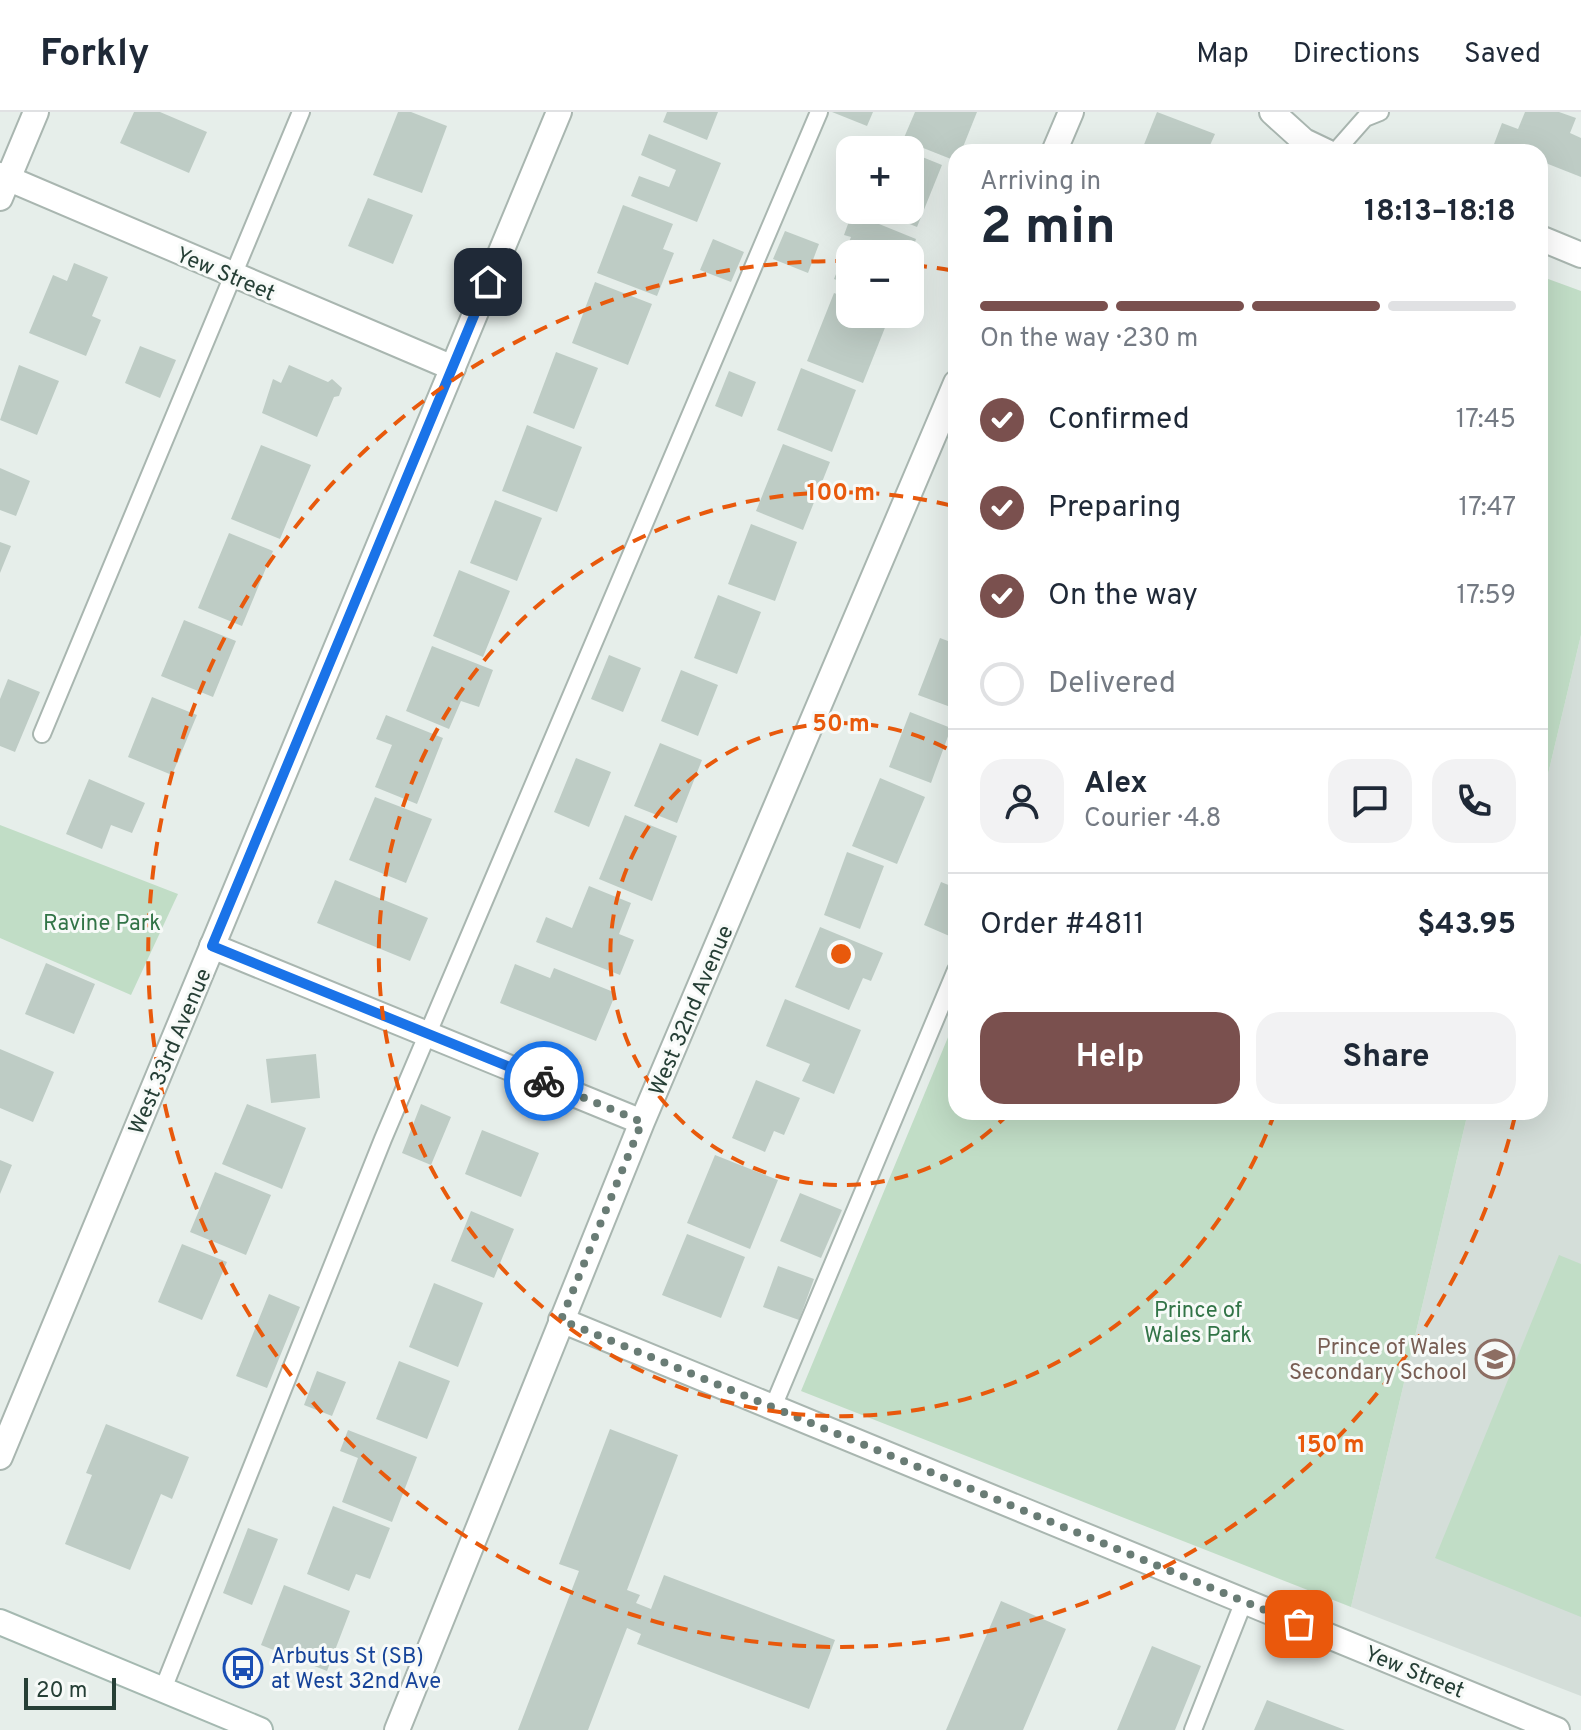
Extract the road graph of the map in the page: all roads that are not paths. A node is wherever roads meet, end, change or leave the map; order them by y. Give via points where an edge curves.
1 (36, 112) edge
2 (301, 112) edge
3 (559, 112) edge
4 (819, 112) edge
5 (1071, 112) edge
6 (1272, 112) edge
7 (1380, 112) edge
8 (1057, 144) edge
9 (1300, 144) edge
10 (1342, 144) edge
11 (3, 184) edge
12 (1548, 241) edge
13 (1581, 255) edge
14 (233, 277) junction
15 (453, 368) junction
16 (948, 402) edge
17 (42, 734) dead end
18 (212, 946) junction
19 (948, 989) edge
20 (429, 1032) junction
21 (642, 1122) junction
22 (561, 1320) junction
23 (773, 1407) junction
24 (0, 1457) edge
25 (1244, 1601) junction
26 (0, 1622) edge
27 (163, 1689) junction
28 (260, 1730) edge
29 (397, 1730) edge
30 (1193, 1730) edge
31 (1557, 1730) edge

1 - 11 street
2 - 14 lane
3 - 15 street, West 33rd Avenue
4 - 20 lane
5 - 8 street
6 - 9 street
7 - 10 lane via 1365,118
11 - 14 street, Yew Street
12 - 13 street
14 - 15 street, Yew Street
14 - 17 lane
15 - 18 street, West 33rd Avenue
16 - 21 street, West 32nd Avenue
18 - 20 street
18 - 24 street, West 33rd Avenue
19 - 23 lane
20 - 21 street
20 - 27 lane
21 - 22 street, West 32nd Avenue
22 - 23 street, Yew Street
22 - 29 street, West 32nd Avenue
23 - 25 street, Yew Street
25 - 30 lane
25 - 31 street, Yew Street
26 - 27 street
27 - 28 street

